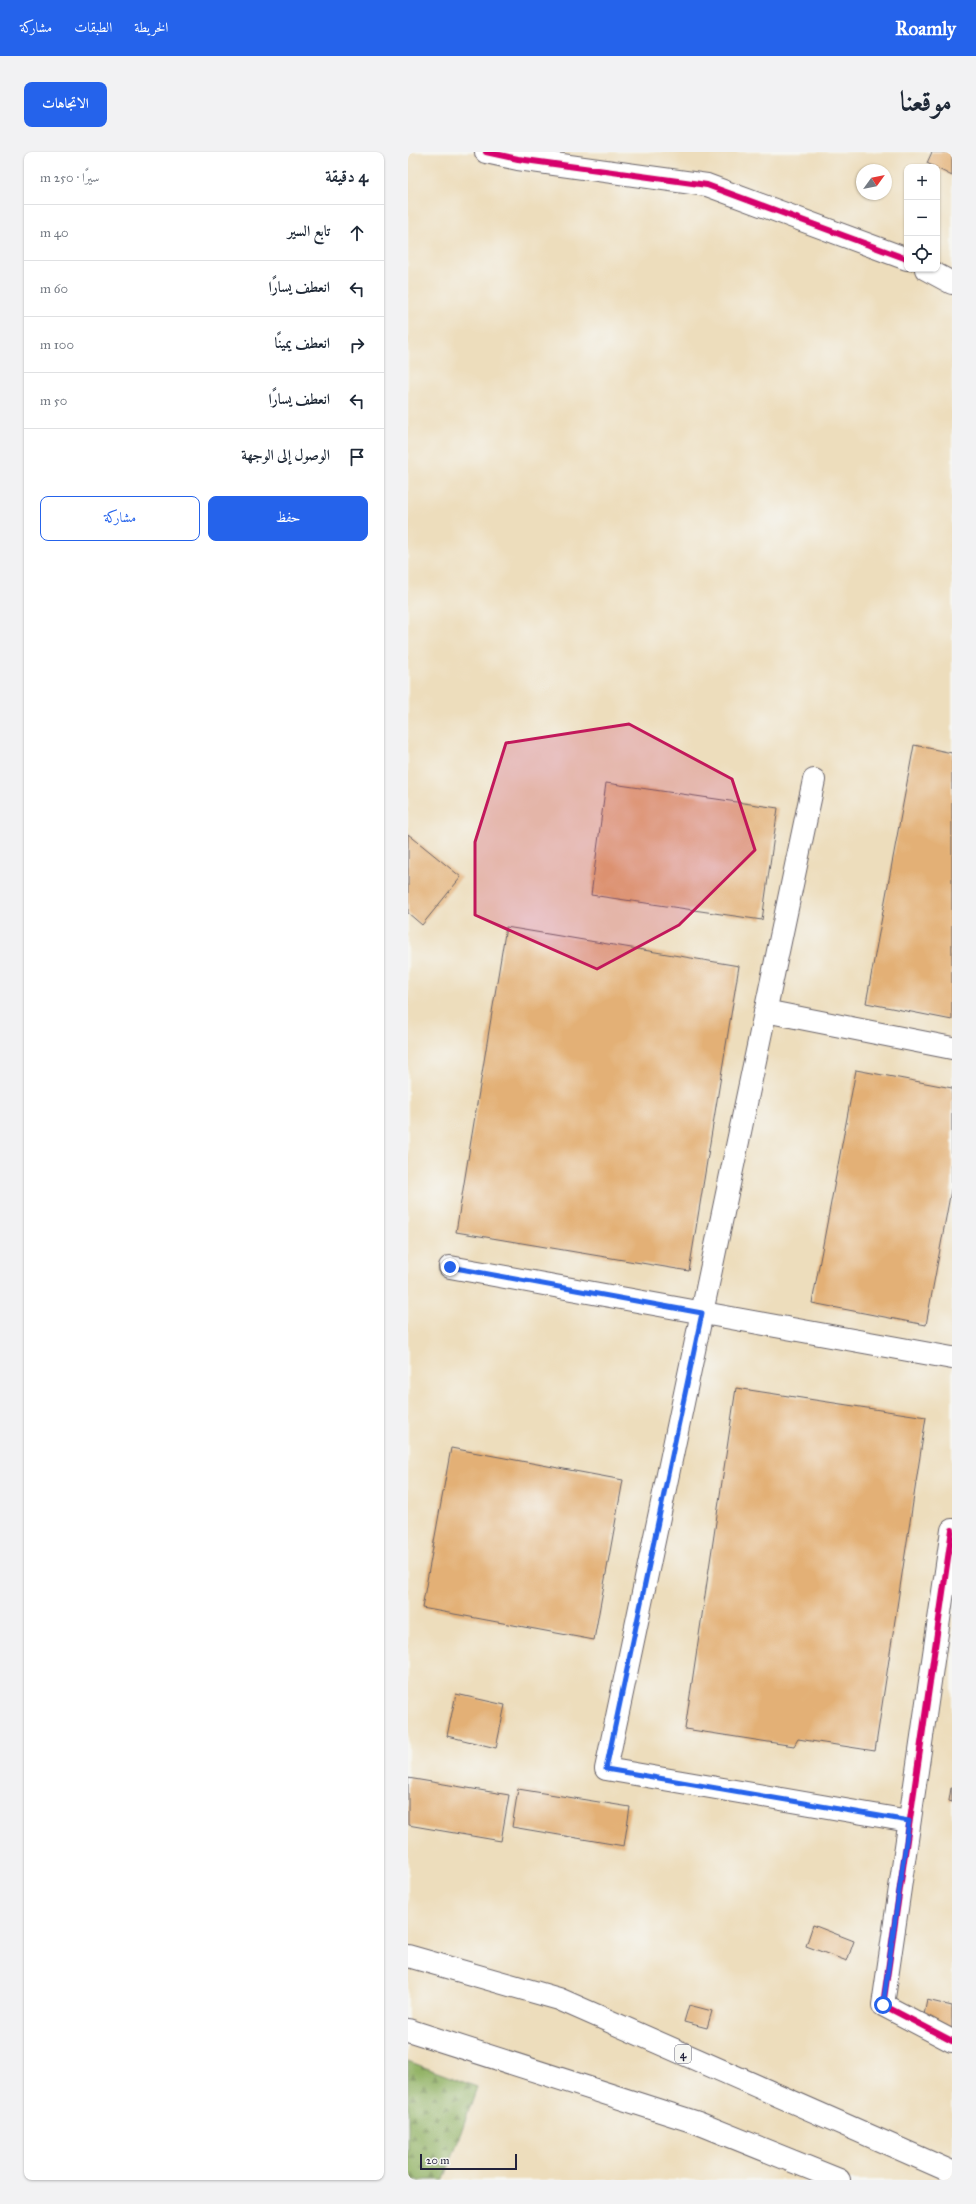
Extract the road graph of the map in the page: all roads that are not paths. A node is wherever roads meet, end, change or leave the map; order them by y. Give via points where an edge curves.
1 (486, 152) edge
2 (904, 258) edge
3 (932, 272) edge
4 (952, 283) edge
5 (814, 780) dead end
6 (765, 1011) junction
7 (952, 1048) edge
8 (450, 1267) dead end
9 (702, 1313) junction
10 (952, 1358) edge
11 (952, 1530) edge
12 (909, 1821) junction
13 (408, 1956) edge
14 (408, 2030) edge
15 (952, 2041) edge
16 (952, 2172) edge
17 (839, 2180) edge

1 - 2 main road via 518,159 707,185
3 - 4 main road
5 - 6 main road
6 - 7 main road
6 - 9 main road
8 - 9 main road
9 - 10 main road
9 - 12 main road via 606,1769
11 - 12 main road
12 - 15 main road via 883,2005
13 - 16 main road, 4 via 559,1999
14 - 17 main road via 698,2123

